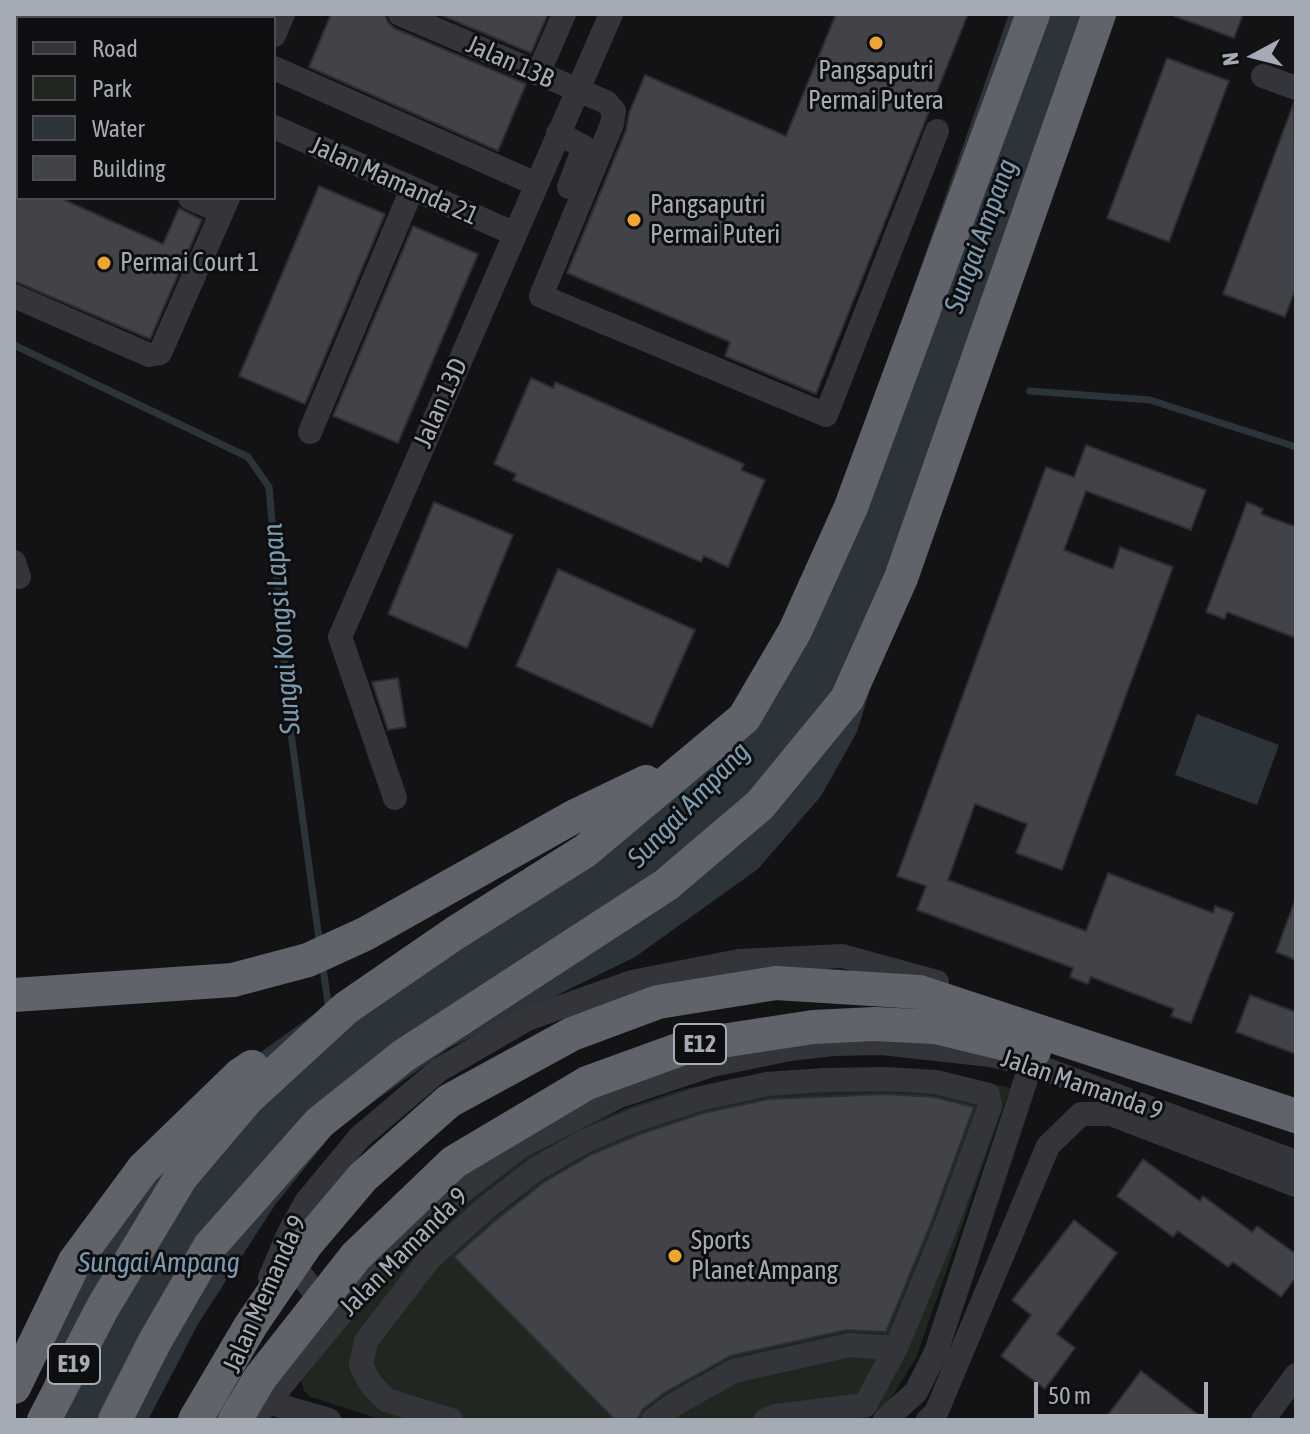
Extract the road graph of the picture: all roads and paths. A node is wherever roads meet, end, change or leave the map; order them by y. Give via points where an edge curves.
1 (400, 14) edge
2 (564, 14) edge
3 (611, 14) edge
4 (1033, 14) edge
5 (1099, 14) edge
6 (448, 24) edge
7 (276, 69) edge
8 (538, 74) junction
9 (1263, 76) dead end
10 (1296, 88) edge
11 (577, 91) junction
12 (276, 128) edge
13 (937, 131) dead end
14 (558, 133) junction
15 (536, 184) junction
16 (412, 189) junction
17 (200, 200) edge
18 (225, 205) edge
19 (572, 220) junction
20 (515, 234) junction
21 (14, 296) edge
22 (310, 432) dead end
23 (687, 762) junction
24 (395, 798) dead end
25 (14, 995) edge
26 (346, 1008) junction
27 (1065, 1040) junction
28 (1031, 1064) junction
29 (1296, 1116) edge
30 (1296, 1140) edge
31 (1296, 1162) edge
32 (1296, 1185) edge
33 (960, 1234) junction
34 (288, 1235) junction
35 (357, 1294) junction
36 (896, 1348) junction
37 (1296, 1375) edge
38 (14, 1387) edge
39 (260, 1411) edge
40 (44, 1420) edge
41 (115, 1420) edge
42 (195, 1420) edge
43 (213, 1420) edge
44 (235, 1420) edge
45 (329, 1420) edge
46 (451, 1420) edge
47 (653, 1420) edge
48 (766, 1420) edge
49 (885, 1420) edge
50 (928, 1420) edge
51 (1263, 1420) edge

1 - 6 street, Jalan 13B
2 - 8 street
3 - 11 street, Jalan 13D
4 - 23 highway, E19 via 851,507 795,631 744,718
5 - 41 highway, E19 via 901,578 847,699 760,805 666,885 403,1056 319,1123 210,1246
6 - 8 street, Jalan 13B
7 - 15 street
8 - 11 street, Jalan 13B
9 - 10 street
11 - 14 street, Jalan 13D
11 - 19 street, Jalan 13B via 606,102 614,111
12 - 16 street, Jalan Mamanda 21
13 - 19 street via 826,415 541,296
14 - 15 street, Jalan 13D
14 - 19 street via 584,147 566,197
15 - 20 street, Jalan 13D
16 - 20 street, Jalan Mamanda 21
16 - 22 street
17 - 18 street
18 - 21 street via 160,353 149,355
20 - 24 street, Jalan 13D via 340,637
23 - 25 highway via 308,960 233,980
23 - 26 highway, E19 via 585,851
26 - 38 highway via 240,1075 143,1169 75,1261
26 - 40 highway, E19 via 247,1099 181,1177 103,1307
27 - 29 highway, E12
27 - 34 street, Jalan Memanda 9 via 948,985 842,956 739,961 632,982 527,1019 439,1070 360,1137 306,1202
27 - 42 highway, E12 via 919,992 776,983 658,1002 572,1034 449,1101 363,1177 307,1243
28 - 31 street, Jalan Mamanda 9
28 - 33 street
28 - 35 street, Jalan Mamanda 9 via 882,1043 833,1044 712,1065 617,1097 521,1146 439,1209
30 - 44 highway, E12 via 1031,1050 936,1027 813,1027 689,1046 587,1083 454,1162 356,1256 260,1378
32 - 50 street via 1111,1114 1081,1114 1048,1146 936,1413
33 - 36 street
33 - 46 street via 990,1106 988,1095 980,1092 911,1081 767,1084 635,1120 536,1169 487,1207 430,1258 366,1341 361,1365 386,1400
33 - 49 street via 936,1352 916,1392
34 - 35 street via 295,1267 312,1289 333,1297
34 - 43 street, Jalan Memanda 9
35 - 39 street, Jalan Mamanda 9
36 - 47 street via 850,1345 734,1371
36 - 48 street via 865,1405
37 - 51 street
39 - 43 street via 252,1402 229,1408
39 - 45 street

